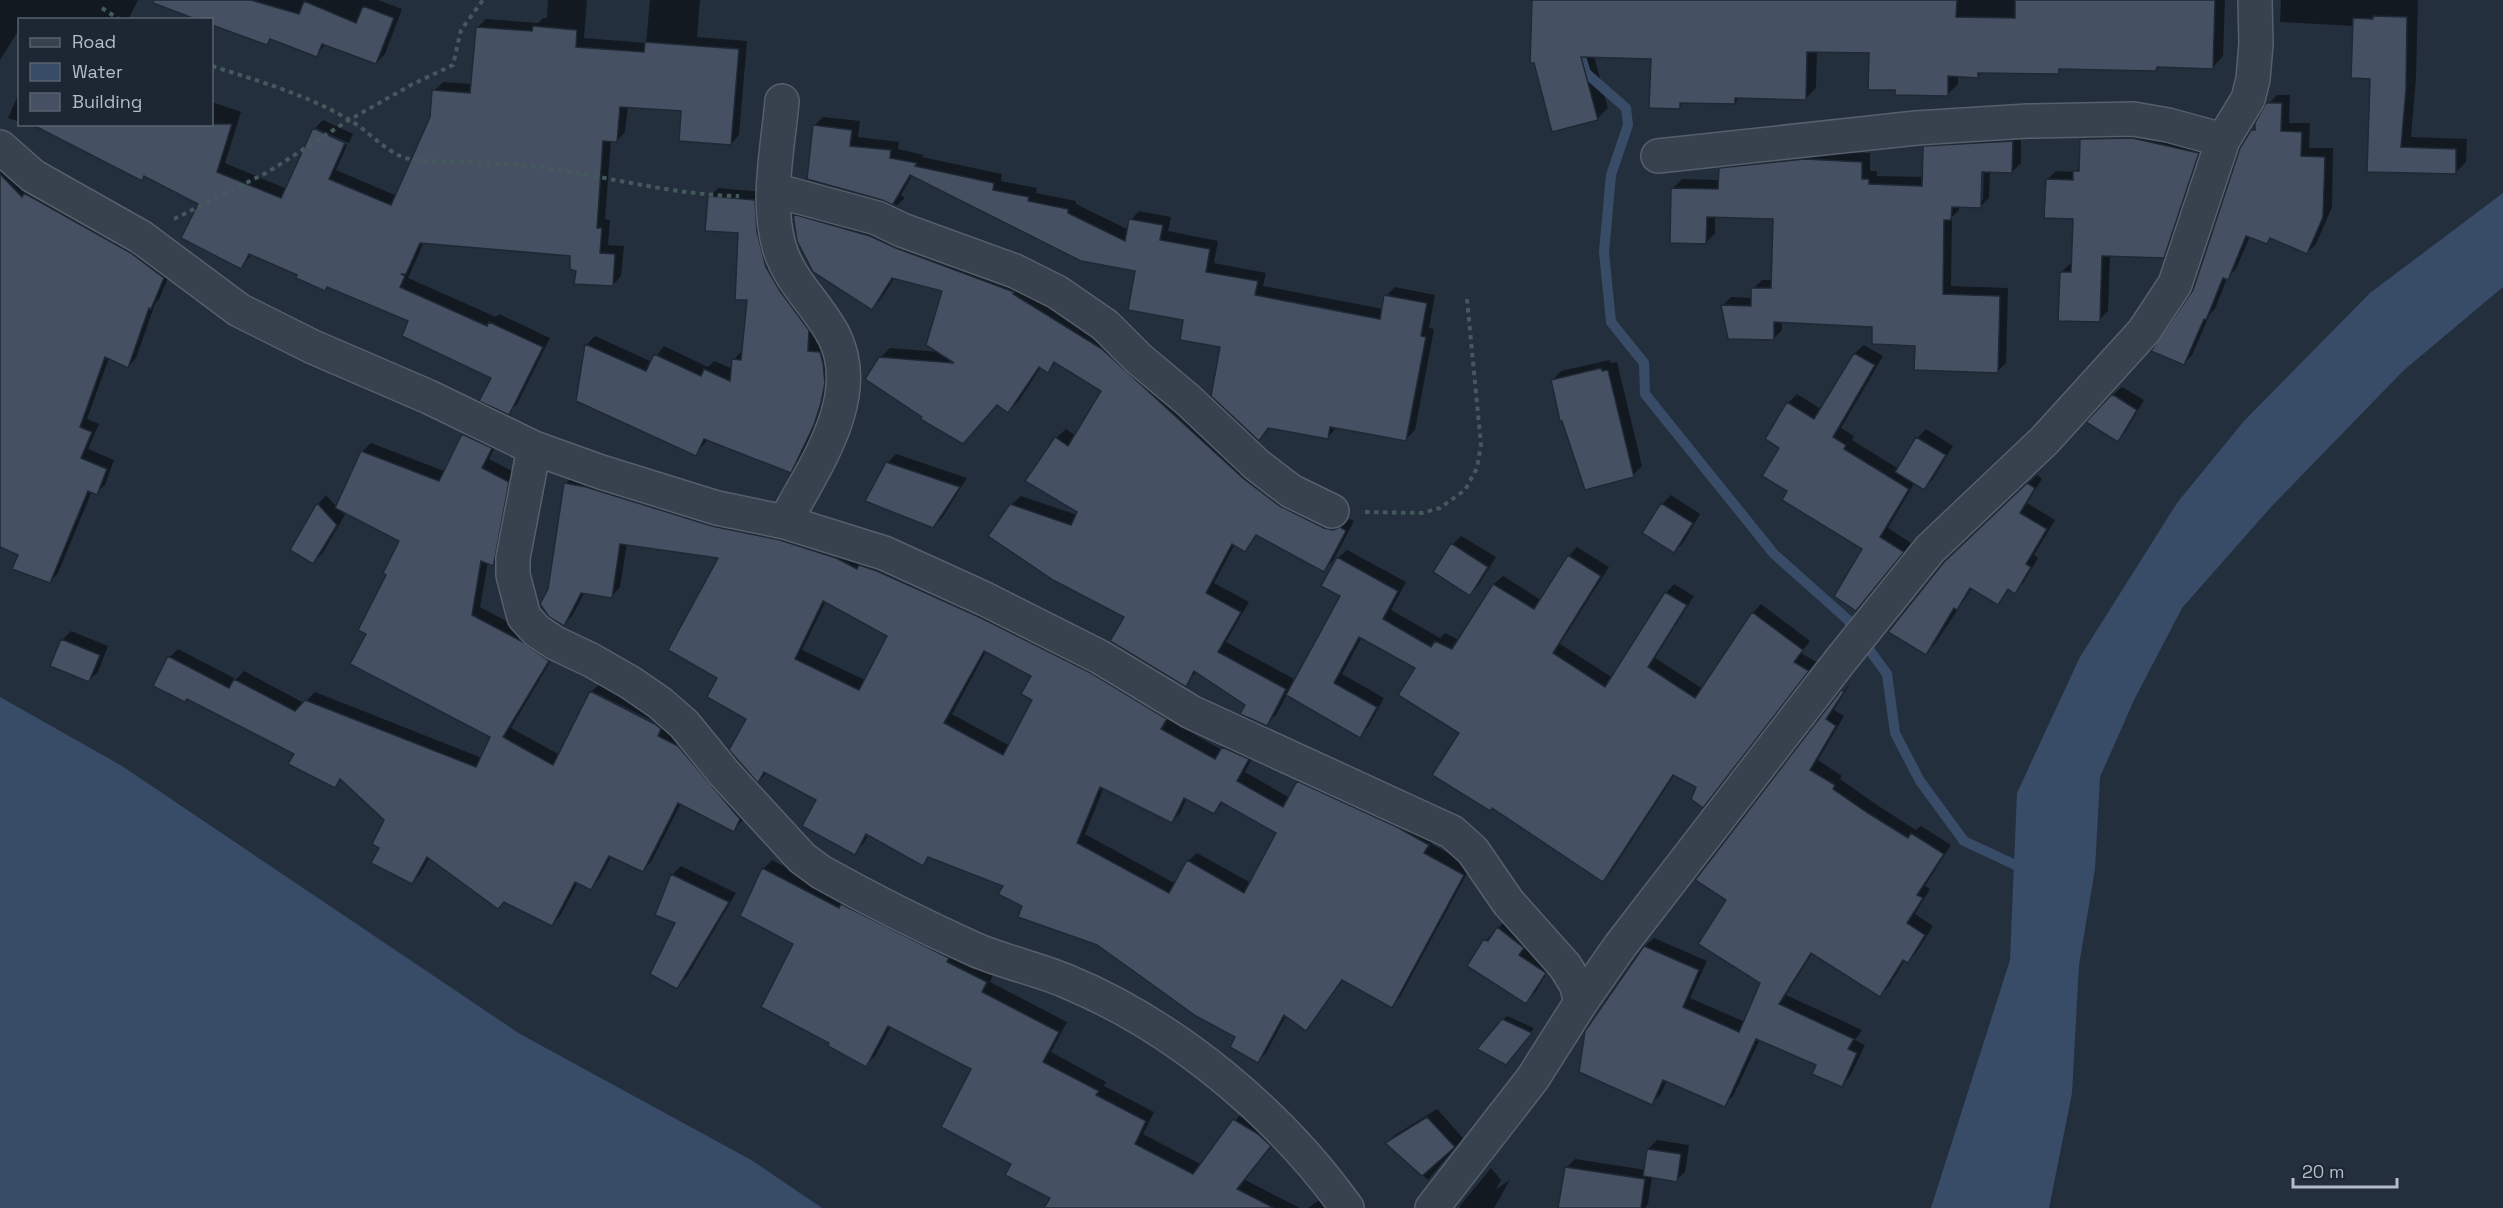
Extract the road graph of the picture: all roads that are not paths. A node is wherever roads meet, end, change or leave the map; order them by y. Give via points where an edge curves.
1 (2255, 0) edge
2 (782, 101) dead end
3 (2223, 140) junction
4 (0, 147) edge
5 (1658, 156) dead end
6 (774, 193) junction
7 (534, 448) junction
8 (1332, 511) road end
9 (785, 522) junction
10 (1581, 1002) junction
11 (1347, 1208) edge
12 (1432, 1208) edge

1 - 3 street via 2253,79 2248,99
2 - 6 street
3 - 5 street via 2133,119 2028,121 1916,128
3 - 10 street via 2175,284 2144,332 2045,440 1930,549 1620,946
4 - 7 street via 33,176 141,237 239,310
6 - 8 street via 877,218 1015,270 1057,292 1105,325 1257,465 1291,491
6 - 9 street via 780,249 834,336 844,382 838,414 825,446
7 - 9 street via 717,508
7 - 11 street via 513,575 524,617 537,631 660,703 684,724 802,858 821,872 977,950 1067,981 1147,1022 1219,1074 1266,1115 1327,1180
9 - 10 street via 884,553 985,599 1100,657 1191,712 1452,832 1473,851 1508,902 1565,966
10 - 12 street via 1533,1078

